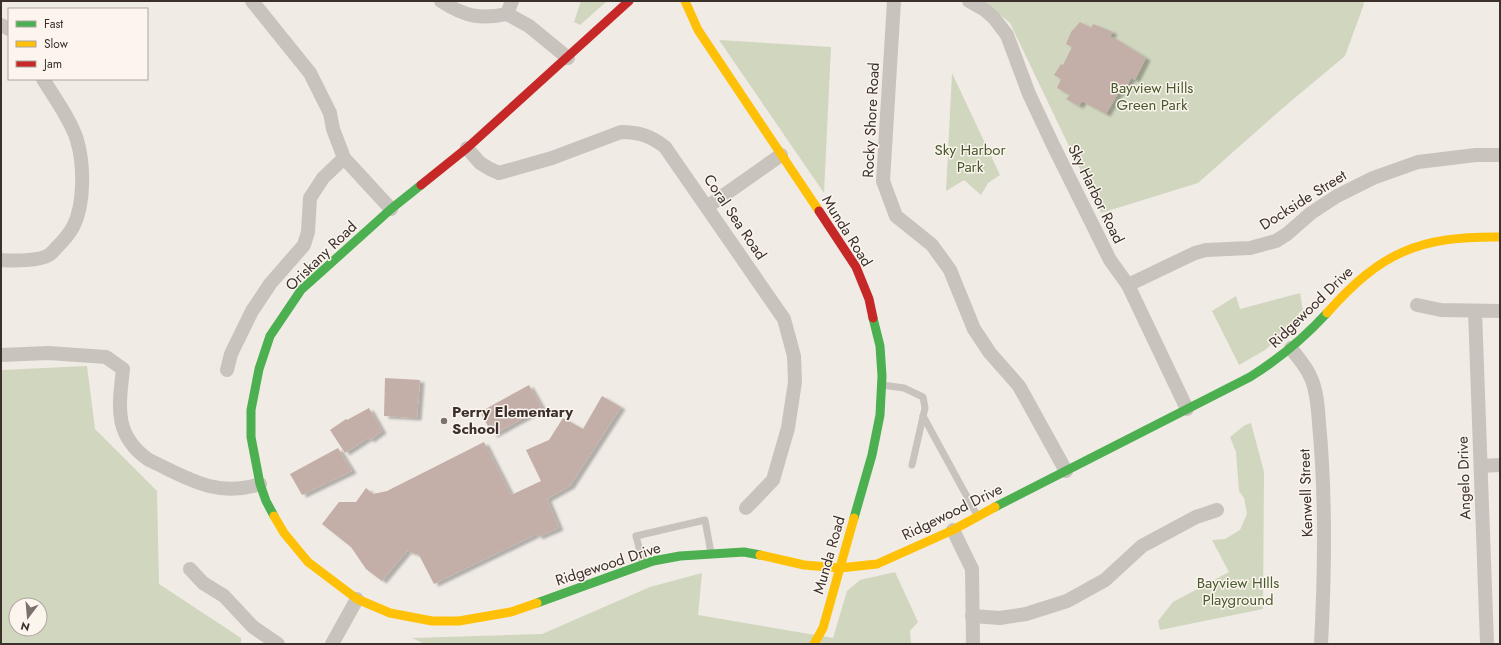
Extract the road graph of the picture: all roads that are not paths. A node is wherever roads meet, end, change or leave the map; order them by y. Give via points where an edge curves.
1 (252, 1) edge
2 (441, 1) edge
3 (629, 1) edge
4 (685, 1) edge
5 (894, 1) edge
6 (969, 1) edge
7 (509, 7) edge
8 (568, 58) junction
9 (44, 80) edge
10 (467, 148) junction
11 (781, 155) junction
12 (1500, 155) edge
13 (344, 158) junction
14 (707, 207) junction
15 (391, 209) junction
16 (1500, 237) edge
17 (1, 260) edge
18 (1128, 285) junction
19 (1417, 305) dead end
20 (1500, 310) edge
21 (1475, 311) junction
22 (1291, 348) junction
23 (1, 355) edge
24 (227, 370) dead end
25 (882, 385) junction
26 (1187, 409) junction
27 (923, 416) junction
28 (912, 465) dead end
29 (1500, 465) edge
30 (1481, 466) junction
31 (1066, 471) junction
32 (260, 484) junction
33 (746, 508) dead end
34 (1217, 510) dead end
35 (978, 516) junction
36 (953, 530) junction
37 (711, 554) junction
38 (644, 565) junction
39 (840, 568) junction
40 (190, 569) dead end
41 (357, 599) junction
42 (972, 616) junction
43 (278, 644) edge
44 (332, 644) edge
45 (814, 644) edge
46 (973, 644) edge
47 (1321, 644) edge
48 (1487, 644) edge

1 - 13 street via 310,73 330,113
2 - 7 street via 467,15 490,16
3 - 8 street, Oriskany Road
4 - 11 street, Munda Road via 698,30
5 - 31 street, Rocky Shore Road via 883,181 896,216 932,245 950,270 974,329 990,353 1020,386
6 - 18 street, Sky Harbor Road via 994,18 1007,35 1029,94 1053,145 1110,260
7 - 8 street
8 - 10 street, Oriskany Road
9 - 17 street via 77,140 82,169 78,214 73,228 49,255 37,259
10 - 14 street, Coral Sea Road via 480,163 499,173 552,158 621,132 646,135 665,147
10 - 15 street, Oriskany Road
11 - 14 street
11 - 25 street, Munda Road via 856,267 869,299 880,346
12 - 18 street, Dockside Street via 1418,162 1373,178 1338,196 1311,213 1276,241 1250,248 1195,253
13 - 15 street
13 - 24 street via 324,178 310,198 308,232 304,245 270,284 252,311 231,354
14 - 33 street, Coral Sea Road via 784,319 794,356 796,382 788,428 773,480
15 - 32 street, Oriskany Road via 301,290 270,336 259,369 252,410 253,453
16 - 22 street, Ridgewood Drive via 1474,236 1440,240 1393,256 1354,283
18 - 26 street, Sky Harbor Road
19 - 21 street via 1441,310
20 - 21 street
21 - 30 street, Angelo Drive
22 - 26 street, Ridgewood Drive via 1250,377
22 - 47 street, Kenwell Street via 1311,376 1319,409 1325,533
23 - 32 street via 48,353 106,357 123,369 120,420 126,435 142,455 209,486 240,489
25 - 27 lane via 904,388 923,397
25 - 39 street, Munda Road via 880,415 872,454
26 - 31 street, Ridgewood Drive
27 - 28 lane
27 - 35 lane
29 - 30 street
30 - 48 street, Angelo Drive
31 - 35 street, Ridgewood Drive
32 - 41 street, Oriskany Road via 274,518 295,548 308,562
34 - 42 street via 1196,517 1142,546 1105,580 1067,601 1026,614 1000,618
35 - 36 street, Ridgewood Drive
36 - 39 street, Ridgewood Drive via 877,564
36 - 42 street via 972,569
37 - 38 street, Ridgewood Drive via 680,556
37 - 38 lane via 705,520 636,536
37 - 39 street, Ridgewood Drive via 744,552 804,565
38 - 41 street, Ridgewood Drive via 511,612 459,621 432,621 390,613
39 - 45 street, Munda Road via 823,628
40 - 43 street via 203,583 224,596 253,627
41 - 44 street
42 - 46 street

